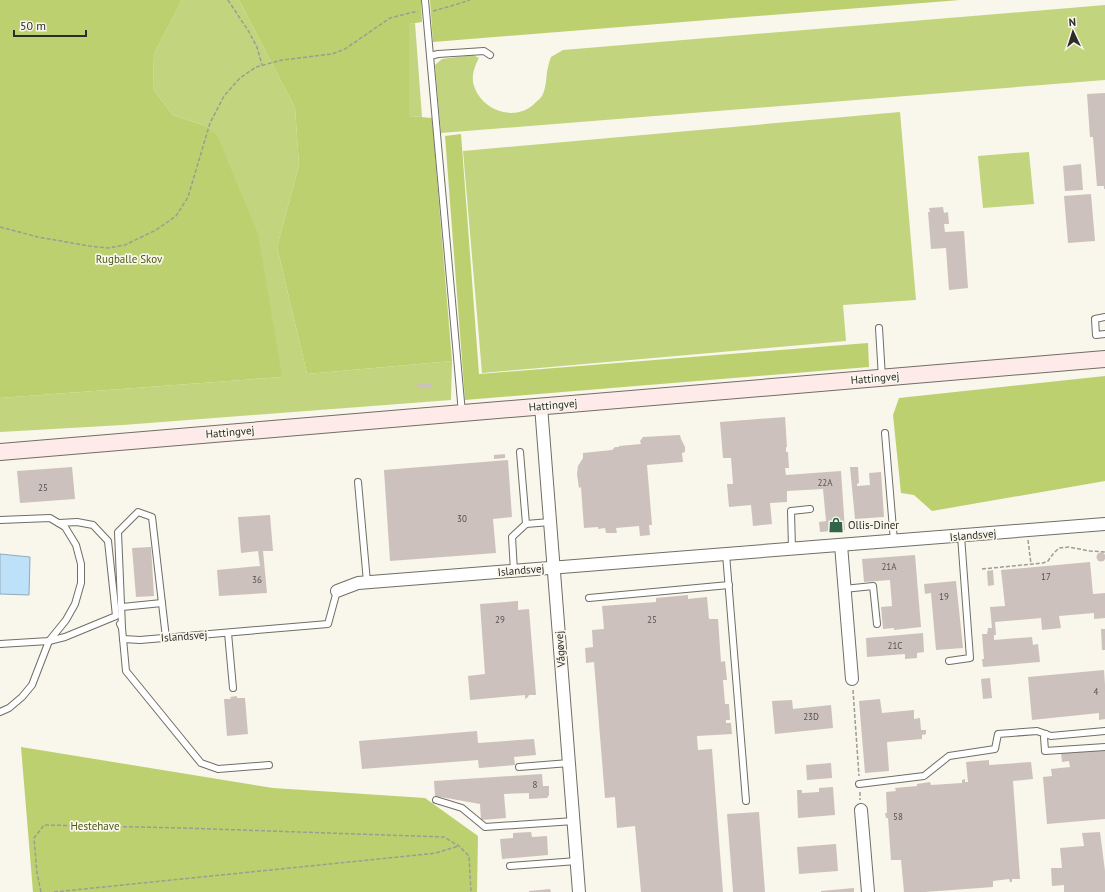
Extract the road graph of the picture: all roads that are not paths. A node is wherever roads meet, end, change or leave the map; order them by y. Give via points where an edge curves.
1 (425, 0) edge
2 (490, 54) dead end
3 (430, 56) junction
4 (1105, 317) edge
5 (879, 328) dead end
6 (1105, 334) edge
7 (1105, 359) edge
8 (882, 378) junction
9 (541, 406) junction
10 (462, 413) junction
11 (885, 432) dead end
12 (0, 452) edge
13 (520, 452) dead end
14 (358, 482) dead end
15 (810, 509) dead end
16 (0, 520) edge
17 (550, 522) junction
18 (58, 523) junction
19 (526, 524) junction
20 (1105, 524) edge
21 (961, 536) junction
22 (894, 541) junction
23 (841, 545) junction
24 (792, 549) junction
25 (726, 554) junction
26 (119, 559) junction
27 (110, 560) junction
28 (554, 568) junction
29 (514, 571) junction
30 (367, 582) junction
31 (729, 585) junction
32 (844, 589) junction
33 (337, 591) joint
34 (589, 598) dead end
35 (162, 603) junction
36 (122, 607) junction
37 (116, 616) junction
38 (877, 624) dead end
39 (122, 628) junction
40 (228, 633) junction
41 (166, 638) junction
42 (123, 639) junction
43 (49, 641) junction
44 (0, 644) edge
45 (949, 661) dead end
46 (852, 679) road end
47 (233, 688) dead end
48 (0, 712) edge
49 (1105, 731) edge
50 (1046, 734) junction
51 (1105, 747) edge
52 (569, 763) junction
53 (269, 765) dead end
54 (519, 767) dead end
55 (859, 784) road end
56 (436, 800) dead end
57 (746, 801) dead end
58 (861, 810) road end
59 (574, 821) junction
60 (577, 862) junction
61 (510, 866) dead end
62 (579, 892) edge
63 (868, 892) edge

1 - 3 lane
2 - 3 lane via 484,51
3 - 10 lane
4 - 6 lane via 1095,318 1096,335
5 - 8 lane
7 - 8 street, Hattingvej
8 - 9 street, Hattingvej
9 - 10 street, Hattingvej
9 - 17 street, Vågøvej
10 - 12 street, Hattingvej
11 - 22 lane
13 - 19 lane
14 - 30 lane
15 - 24 lane via 790,511
16 - 18 lane via 50,518
17 - 19 lane
17 - 28 street, Vågøvej
18 - 27 lane via 77,522 93,525 108,541
18 - 43 lane via 65,527 76,544 81,564 81,583 75,604
19 - 29 lane via 512,537
20 - 21 street, Islandsvej
21 - 22 street, Islandsvej
21 - 45 lane via 970,658
22 - 23 street, Islandsvej
23 - 24 street, Islandsvej
23 - 32 street
24 - 25 street, Islandsvej
25 - 28 street, Islandsvej
25 - 31 lane
26 - 27 lane
26 - 35 lane via 118,532 138,512 152,517
26 - 36 lane
27 - 37 lane
28 - 29 street, Islandsvej
28 - 52 street, Vågøvej
29 - 30 street, Islandsvej
30 - 33 street, Islandsvej
31 - 34 lane
31 - 57 lane
32 - 38 lane via 873,586
32 - 46 street
33 - 40 lane, Islandsvej via 328,624
35 - 36 lane
35 - 41 lane
36 - 39 lane
37 - 39 lane
37 - 43 lane
39 - 42 lane
40 - 41 lane, Islandsvej
40 - 47 lane
41 - 42 lane, Islandsvej
42 - 53 lane via 126,671 201,763 218,769
43 - 44 lane
43 - 48 lane via 32,685 9,708
49 - 50 lane via 1051,736
50 - 51 lane via 1046,751
50 - 55 lane via 1037,731 998,734 995,749 949,756 924,776
52 - 54 lane
52 - 59 street, Vågøvej
56 - 59 lane via 462,808 486,827
58 - 63 street
59 - 60 street, Vågøvej
60 - 61 lane
60 - 62 street, Vågøvej

